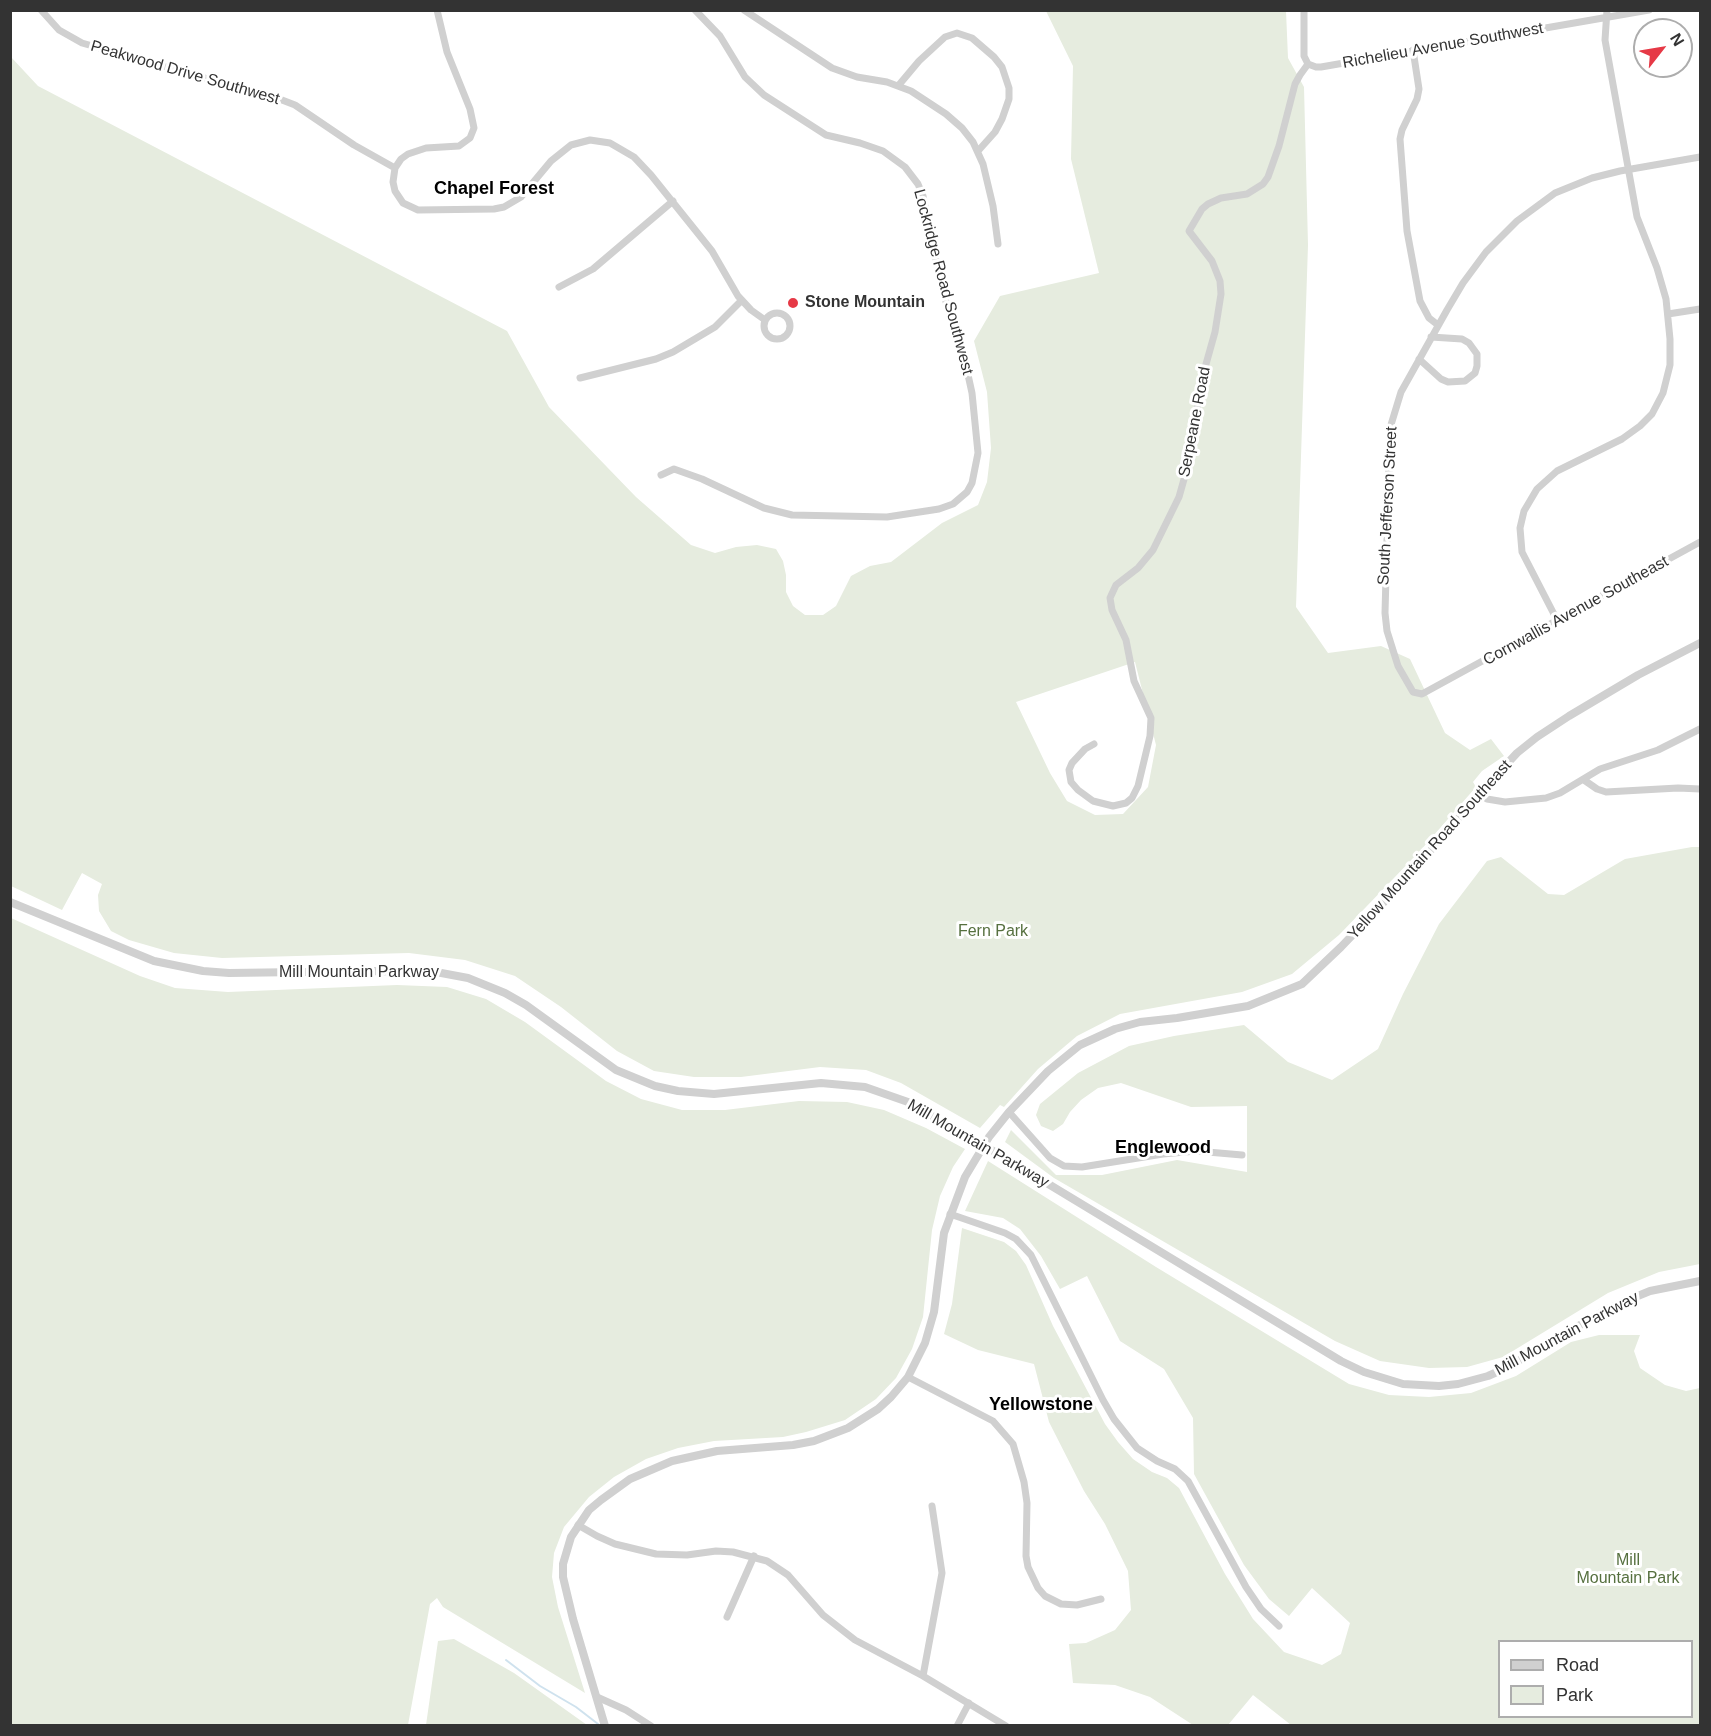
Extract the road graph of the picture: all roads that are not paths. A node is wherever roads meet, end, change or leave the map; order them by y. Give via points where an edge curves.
1 (41, 10) edge
2 (437, 10) edge
3 (695, 10) edge
4 (744, 10) edge
5 (1304, 10) edge
6 (1649, 10) edge
7 (1607, 14) edge
8 (1413, 50) junction
9 (1308, 64) junction
10 (898, 86) junction
11 (978, 151) junction
12 (1701, 157) edge
13 (395, 168) junction
14 (1628, 170) junction
15 (673, 201) junction
16 (998, 244) dead end
17 (559, 287) dead end
18 (741, 301) junction
19 (1701, 309) edge
20 (1668, 314) junction
21 (765, 320) dead end
22 (1438, 325) junction
23 (1431, 337) junction
24 (1419, 359) junction
25 (580, 378) dead end
26 (661, 475) dead end
27 (1701, 542) edge
28 (1557, 621) junction
29 (1701, 643) edge
30 (1450, 679) joint
31 (1701, 729) edge
32 (1094, 744) dead end
33 (1584, 780) junction
34 (1701, 789) edge
35 (1479, 794) junction
36 (10, 902) edge
37 (1009, 1112) junction
38 (1242, 1155) dead end
39 (950, 1214) junction
40 (1701, 1281) edge
41 (908, 1377) junction
42 (932, 1506) dead end
43 (578, 1525) junction
44 (754, 1556) junction
45 (1101, 1599) dead end
46 (727, 1617) dead end
47 (1280, 1626) dead end
48 (923, 1676) junction
49 (597, 1697) junction
50 (969, 1703) junction
51 (605, 1725) edge
52 (651, 1725) edge
53 (957, 1725) edge
54 (1006, 1725) edge

1 - 13 street, Peakwood Drive Southwest via 59,30 82,43 295,105
2 - 13 street via 447,52 470,109 472,133 459,146 417,150 401,159
3 - 26 street, Lockridge Road Southwest via 720,36 745,77 764,95 826,135 883,152 905,167 918,184 942,290 963,352 978,453 972,483 953,504 886,517 792,515 764,508 674,469
4 - 10 street via 832,68
5 - 9 street via 1304,56
6 - 7 street, Richelieu Avenue Southwest
7 - 8 street, Richelieu Avenue Southwest
7 - 14 street via 1605,40
8 - 9 street, Richelieu Avenue Southwest via 1316,68
8 - 22 street via 1419,89 1400,139 1407,231 1420,301
9 - 32 street, Serpeane Road via 1295,84 1268,177 1248,194 1208,204 1189,231 1212,261 1221,294 1215,332 1200,381 1190,459 1179,496 1153,550 1116,585 1110,598 1151,729 1136,792 1126,803 1113,806 1093,801 1071,782 1072,763
10 - 11 street via 946,114
10 - 11 street via 945,37 957,33 972,38 1002,67 1009,88 1002,120
11 - 16 street via 991,196
12 - 14 street, South Jefferson Street
13 - 15 street via 395,191 404,203 418,210 494,209 520,197 551,160 571,146 600,141 634,157
14 - 20 street via 1637,217 1663,285
14 - 22 street, South Jefferson Street via 1573,184 1517,221 1486,252
15 - 17 street via 593,269
15 - 18 street via 712,251
18 - 21 street
18 - 25 street via 716,327 673,352
19 - 20 street
20 - 28 street via 1668,372 1652,414 1629,435 1545,480 1524,511 1520,528 1522,552
22 - 23 street, South Jefferson Street
23 - 24 street, South Jefferson Street
23 - 24 street via 1469,343 1477,354 1475,373 1465,381 1448,382
24 - 30 street, South Jefferson Street via 1401,392 1390,428 1385,613 1393,652 1413,692 1422,694
27 - 28 street, Cornwallis Avenue Southeast
28 - 30 street, Cornwallis Avenue Southeast
29 - 35 street, Yellow Mountain Road Southeast via 1638,675 1537,736
31 - 33 street via 1658,750 1600,769
33 - 34 street via 1606,792
33 - 35 street via 1546,798 1505,802
35 - 37 street, Yellow Mountain Road Southeast via 1408,878 1302,984 1248,1006 1140,1022 1100,1035 1065,1056
36 - 40 street, Mill Mountain Parkway, bridge via 154,961 187,969 229,974 436,972 468,978 506,993 616,1070 655,1086 714,1094 821,1083 865,1087 908,1102 969,1137 1332,1356 1364,1372 1403,1384 1439,1386 1488,1376 1628,1300
37 - 38 street via 1050,1158 1072,1168 1163,1154
37 - 39 street, Yellow Mountain Road Southeast via 965,1177
39 - 41 street, Yellow Mountain Road Southeast via 930,1329
39 - 47 street via 1005,1233 1032,1255 1114,1419 1137,1448 1175,1469 1188,1481 1246,1587 1261,1609
41 - 43 street, Yellow Mountain Road Southeast via 878,1409 848,1428 793,1445 717,1451 672,1461 630,1479 589,1510
41 - 45 street via 993,1421 1006,1434 1024,1482 1026,1556 1038,1588 1061,1604
42 - 48 street via 942,1573
43 - 44 street via 615,1544 656,1554 716,1551
43 - 49 street, Yellow Mountain Road Southeast via 566,1549 563,1577
44 - 46 street
44 - 48 street via 788,1575 824,1615 855,1640
48 - 50 street
49 - 51 street, Yellow Mountain Road Southeast
49 - 52 street
50 - 53 street
50 - 54 street

